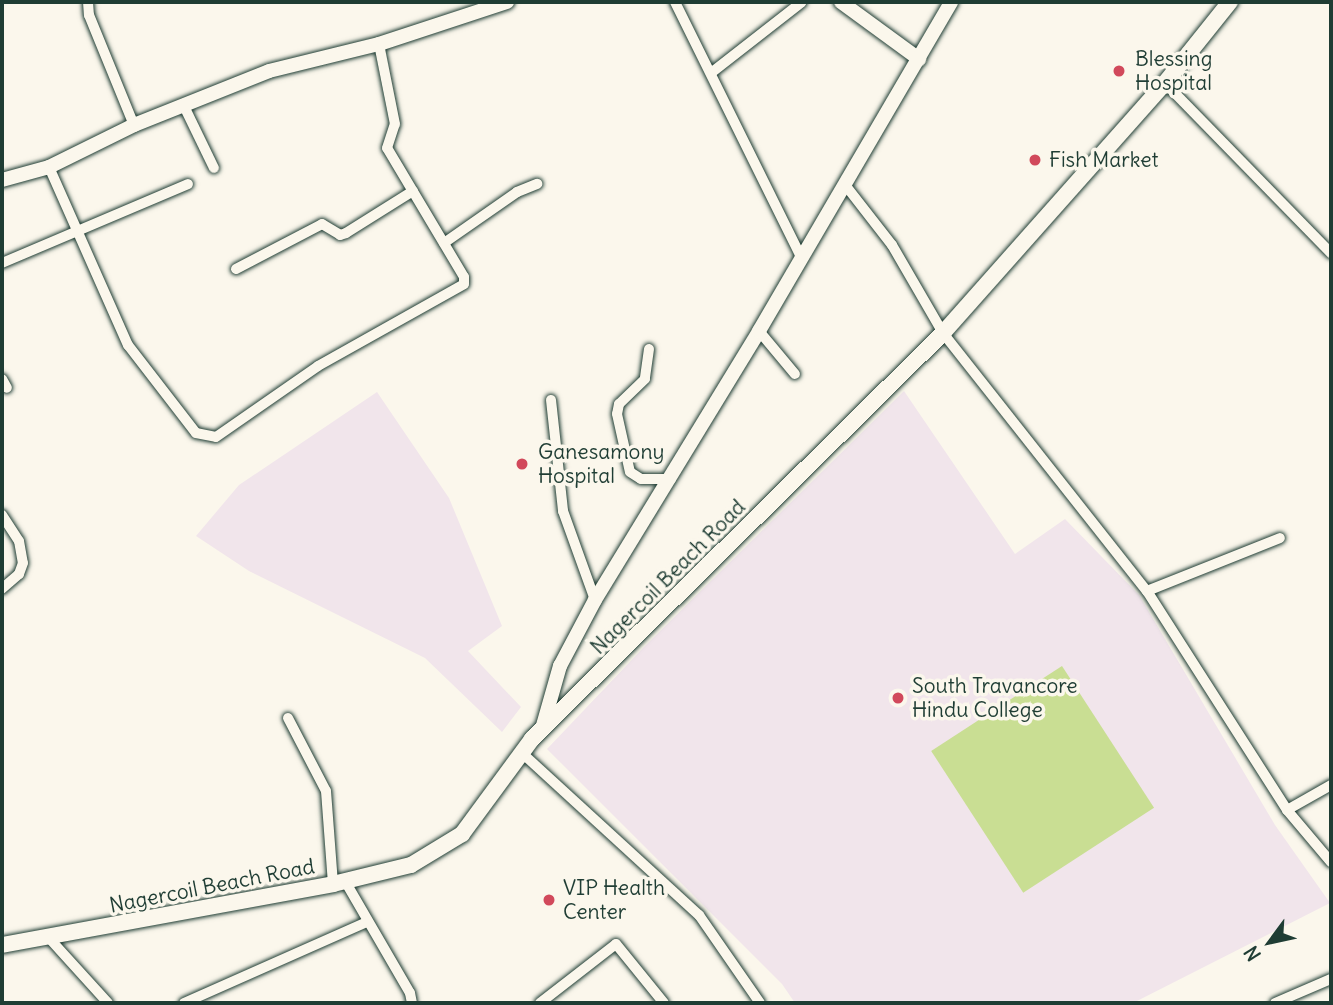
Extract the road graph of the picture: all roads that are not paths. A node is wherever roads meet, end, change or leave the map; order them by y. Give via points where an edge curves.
1 (88, 2) edge
2 (507, 2) edge
3 (676, 2) edge
4 (802, 2) edge
5 (841, 2) edge
6 (951, 2) edge
7 (1230, 2) edge
8 (379, 44) junction
9 (919, 59) junction
10 (711, 73) junction
11 (1165, 83) junction
12 (183, 104) junction
13 (134, 125) junction
14 (49, 167) junction
15 (214, 169) dead end
16 (2, 180) edge
17 (188, 184) dead end
18 (537, 184) dead end
19 (846, 186) junction
20 (412, 191) junction
21 (78, 231) junction
22 (444, 243) junction
23 (1331, 253) edge
24 (800, 255) junction
25 (2, 263) edge
26 (236, 269) dead end
27 (759, 331) junction
28 (943, 333) junction
29 (649, 349) dead end
30 (795, 374) dead end
31 (551, 400) dead end
32 (671, 479) junction
33 (2, 515) edge
34 (1280, 538) dead end
35 (2, 589) edge
36 (1147, 591) junction
37 (595, 600) junction
38 (288, 718) dead end
39 (542, 729) junction
40 (522, 753) junction
41 (1331, 785) edge
42 (1287, 810) junction
43 (1331, 862) edge
44 (339, 883) junction
45 (367, 922) junction
46 (49, 938) junction
47 (2, 945) edge
48 (1331, 979) edge
49 (108, 1003) edge
50 (184, 1003) edge
51 (412, 1003) edge
52 (540, 1003) edge
53 (664, 1003) edge
54 (761, 1003) edge
55 (1275, 1003) edge

1 - 13 street via 89,15
2 - 8 street
3 - 10 street
4 - 10 street
5 - 9 street
6 - 9 street
7 - 11 main road, Nagercoil Beach Road
8 - 12 street via 269,71
8 - 20 street via 395,124 387,148
9 - 19 street
10 - 24 street
11 - 23 street
11 - 28 main road, Nagercoil Beach Road
12 - 13 street
12 - 15 street
13 - 14 street
14 - 16 street
14 - 21 street
17 - 21 street
18 - 22 street via 517,192
19 - 24 street
19 - 28 street via 892,245
20 - 22 street
20 - 26 street via 346,233 340,235 322,224
21 - 22 street via 128,345 196,433 216,437 318,366 464,284
21 - 25 street
24 - 27 street
27 - 30 street
27 - 32 street
28 - 36 street
28 - 39 main road, Nagercoil Beach Road
29 - 32 street via 645,379 619,404 617,414 630,472 641,479
31 - 37 street via 563,511
32 - 37 street
33 - 35 street via 19,541 23,563 19,574
34 - 36 street
36 - 42 street
37 - 39 street via 560,666
38 - 44 street via 326,792
39 - 40 main road, Nagercoil Beach Road
40 - 44 main road, Nagercoil Beach Road via 479,815 444,848 411,865
40 - 54 street via 699,915
41 - 42 street
42 - 43 street
44 - 45 street
44 - 46 main road, Nagercoil Beach Road
45 - 50 street
45 - 51 street
46 - 47 main road, Nagercoil Beach Road
46 - 49 street
48 - 55 street
52 - 53 street via 616,944

